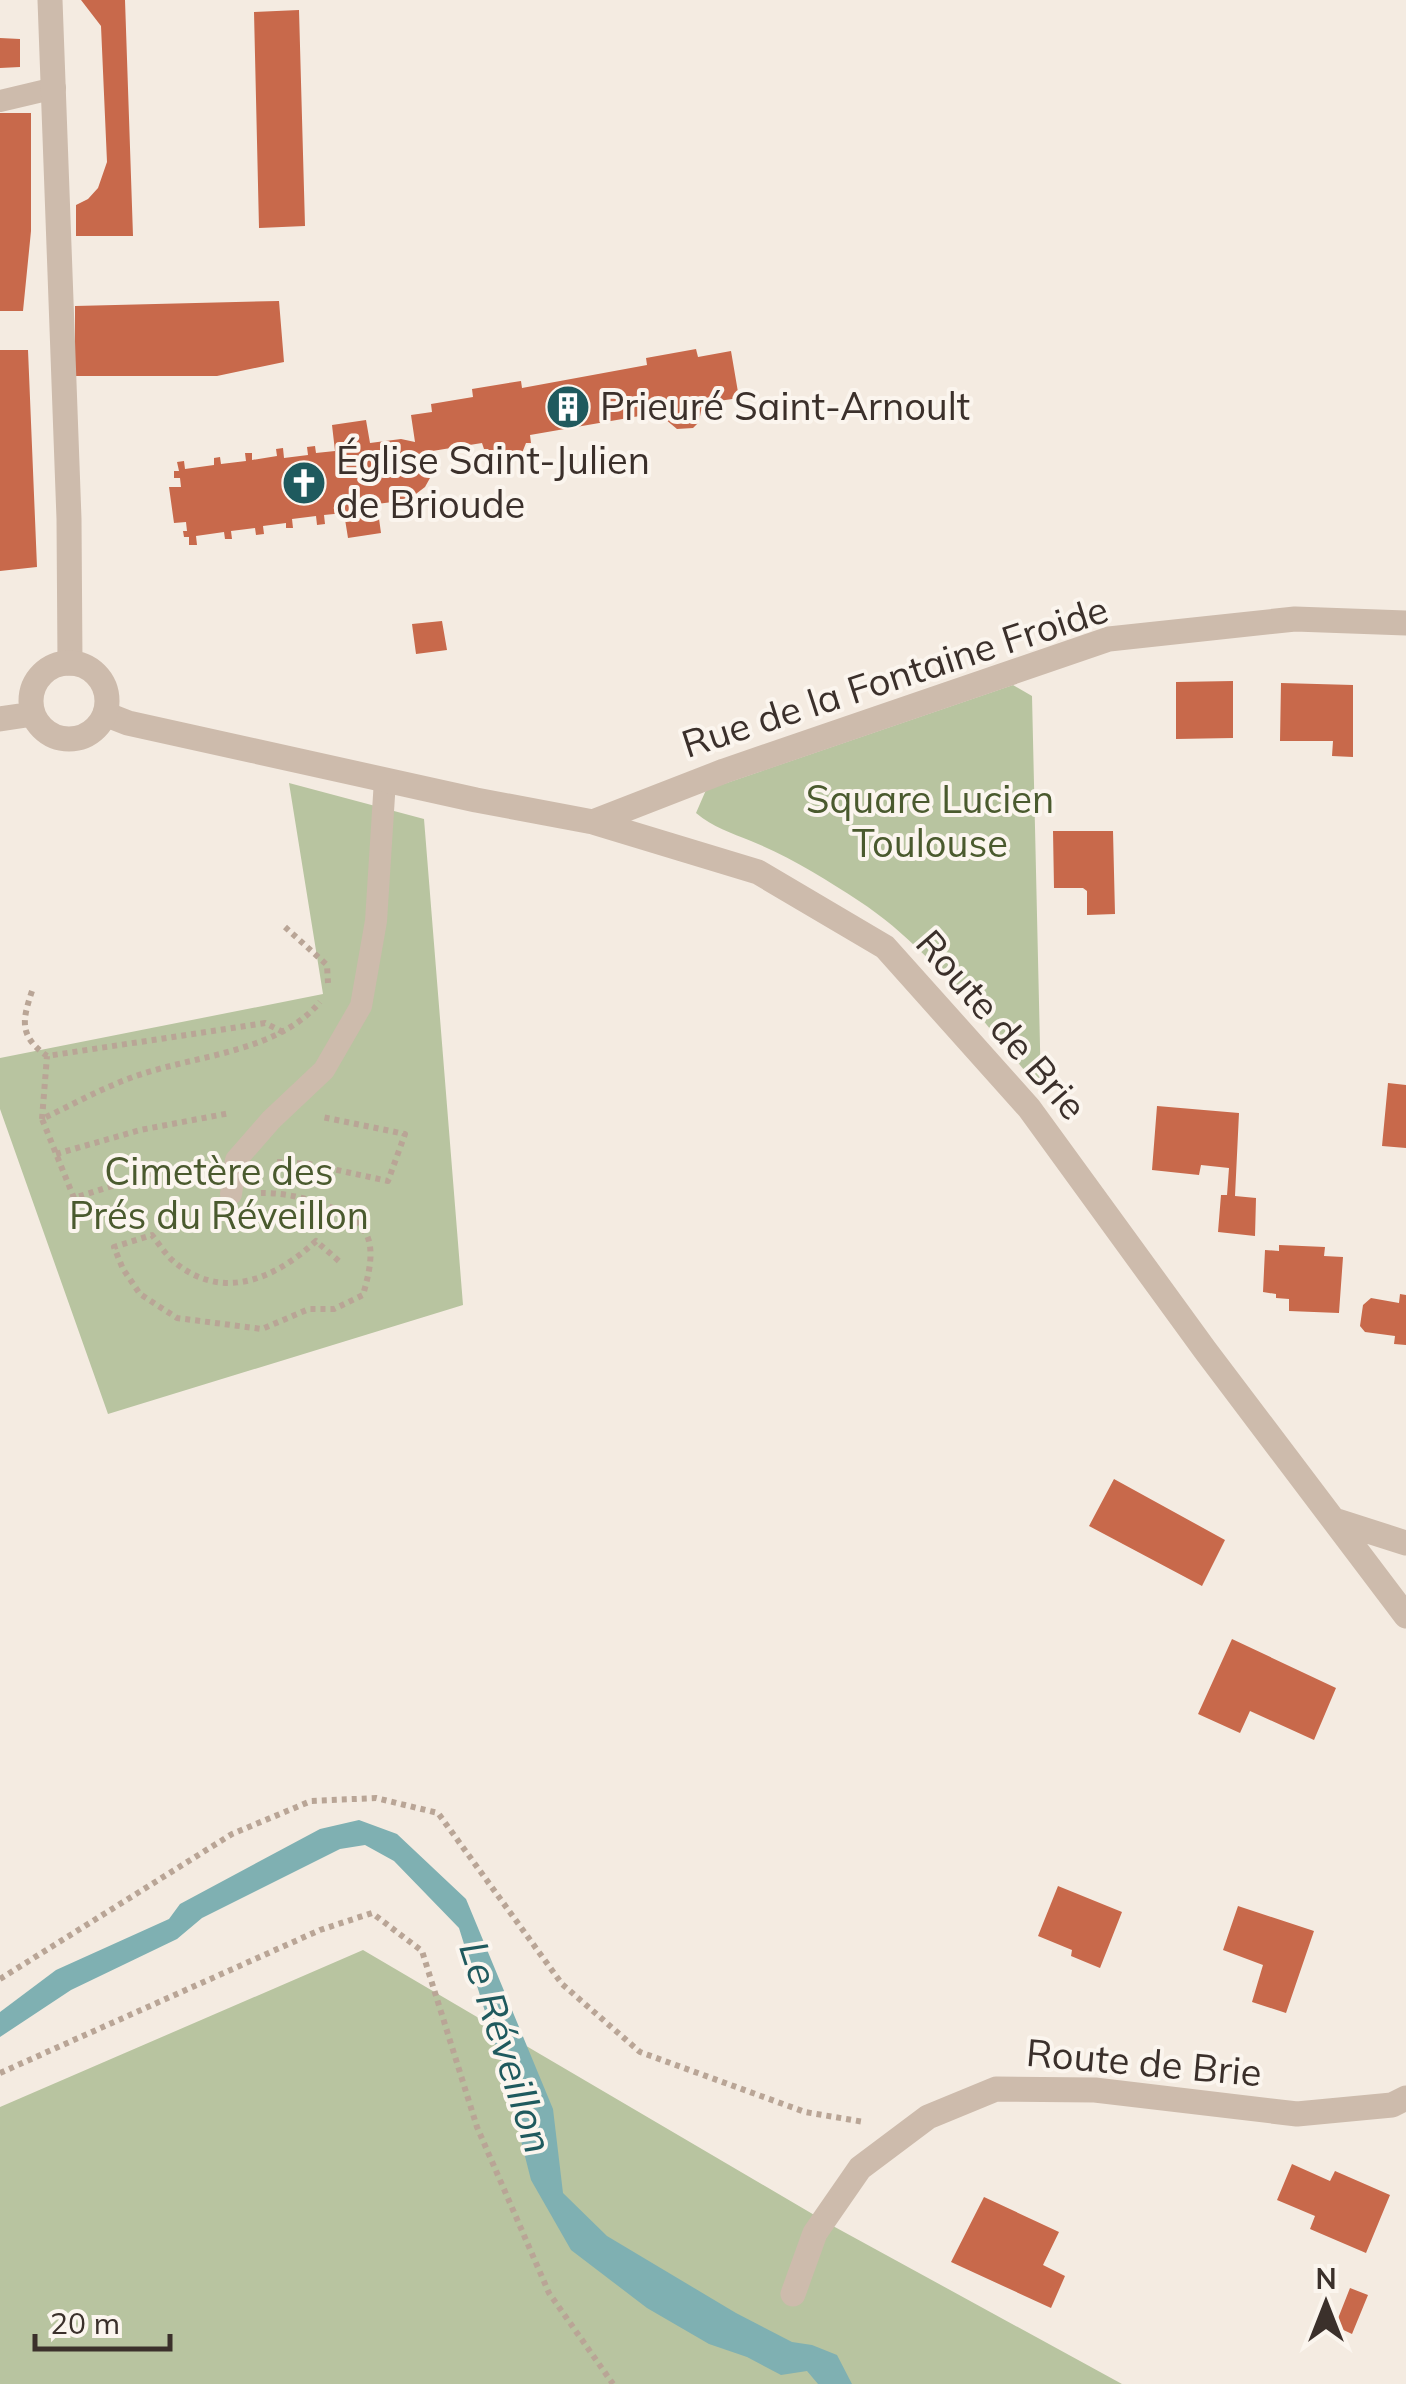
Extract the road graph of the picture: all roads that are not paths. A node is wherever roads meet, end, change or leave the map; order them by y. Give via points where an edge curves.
1 (50, 0) edge
2 (55, 88) junction
3 (0, 100) edge
4 (1406, 623) edge
5 (70, 663) junction
6 (33, 714) junction
7 (105, 714) junction
8 (0, 719) edge
9 (385, 780) junction
10 (593, 822) junction
11 (231, 1194) road end
12 (1337, 1522) junction
13 (1406, 1543) edge
14 (1406, 1616) edge
15 (1406, 2098) edge
16 (793, 2294) dead end

1 - 2 street
2 - 3 lane
2 - 5 street
4 - 10 street, Rue de la Fontaine Froide via 1295,619 1110,639
5 - 6 street via 38,679
5 - 7 street via 100,680
6 - 7 street via 61,739 93,731
6 - 8 street
7 - 9 street, Route de Brie
9 - 10 street, Route de Brie
9 - 11 lane via 376,921 361,1006 324,1070 236,1160
10 - 12 street, Route de Brie via 758,872 885,947 1029,1108
12 - 13 street
12 - 14 street, Route de Brie
15 - 16 street, Route de Brie via 1296,2114 1095,2090 996,2089 928,2117 860,2168 815,2233

